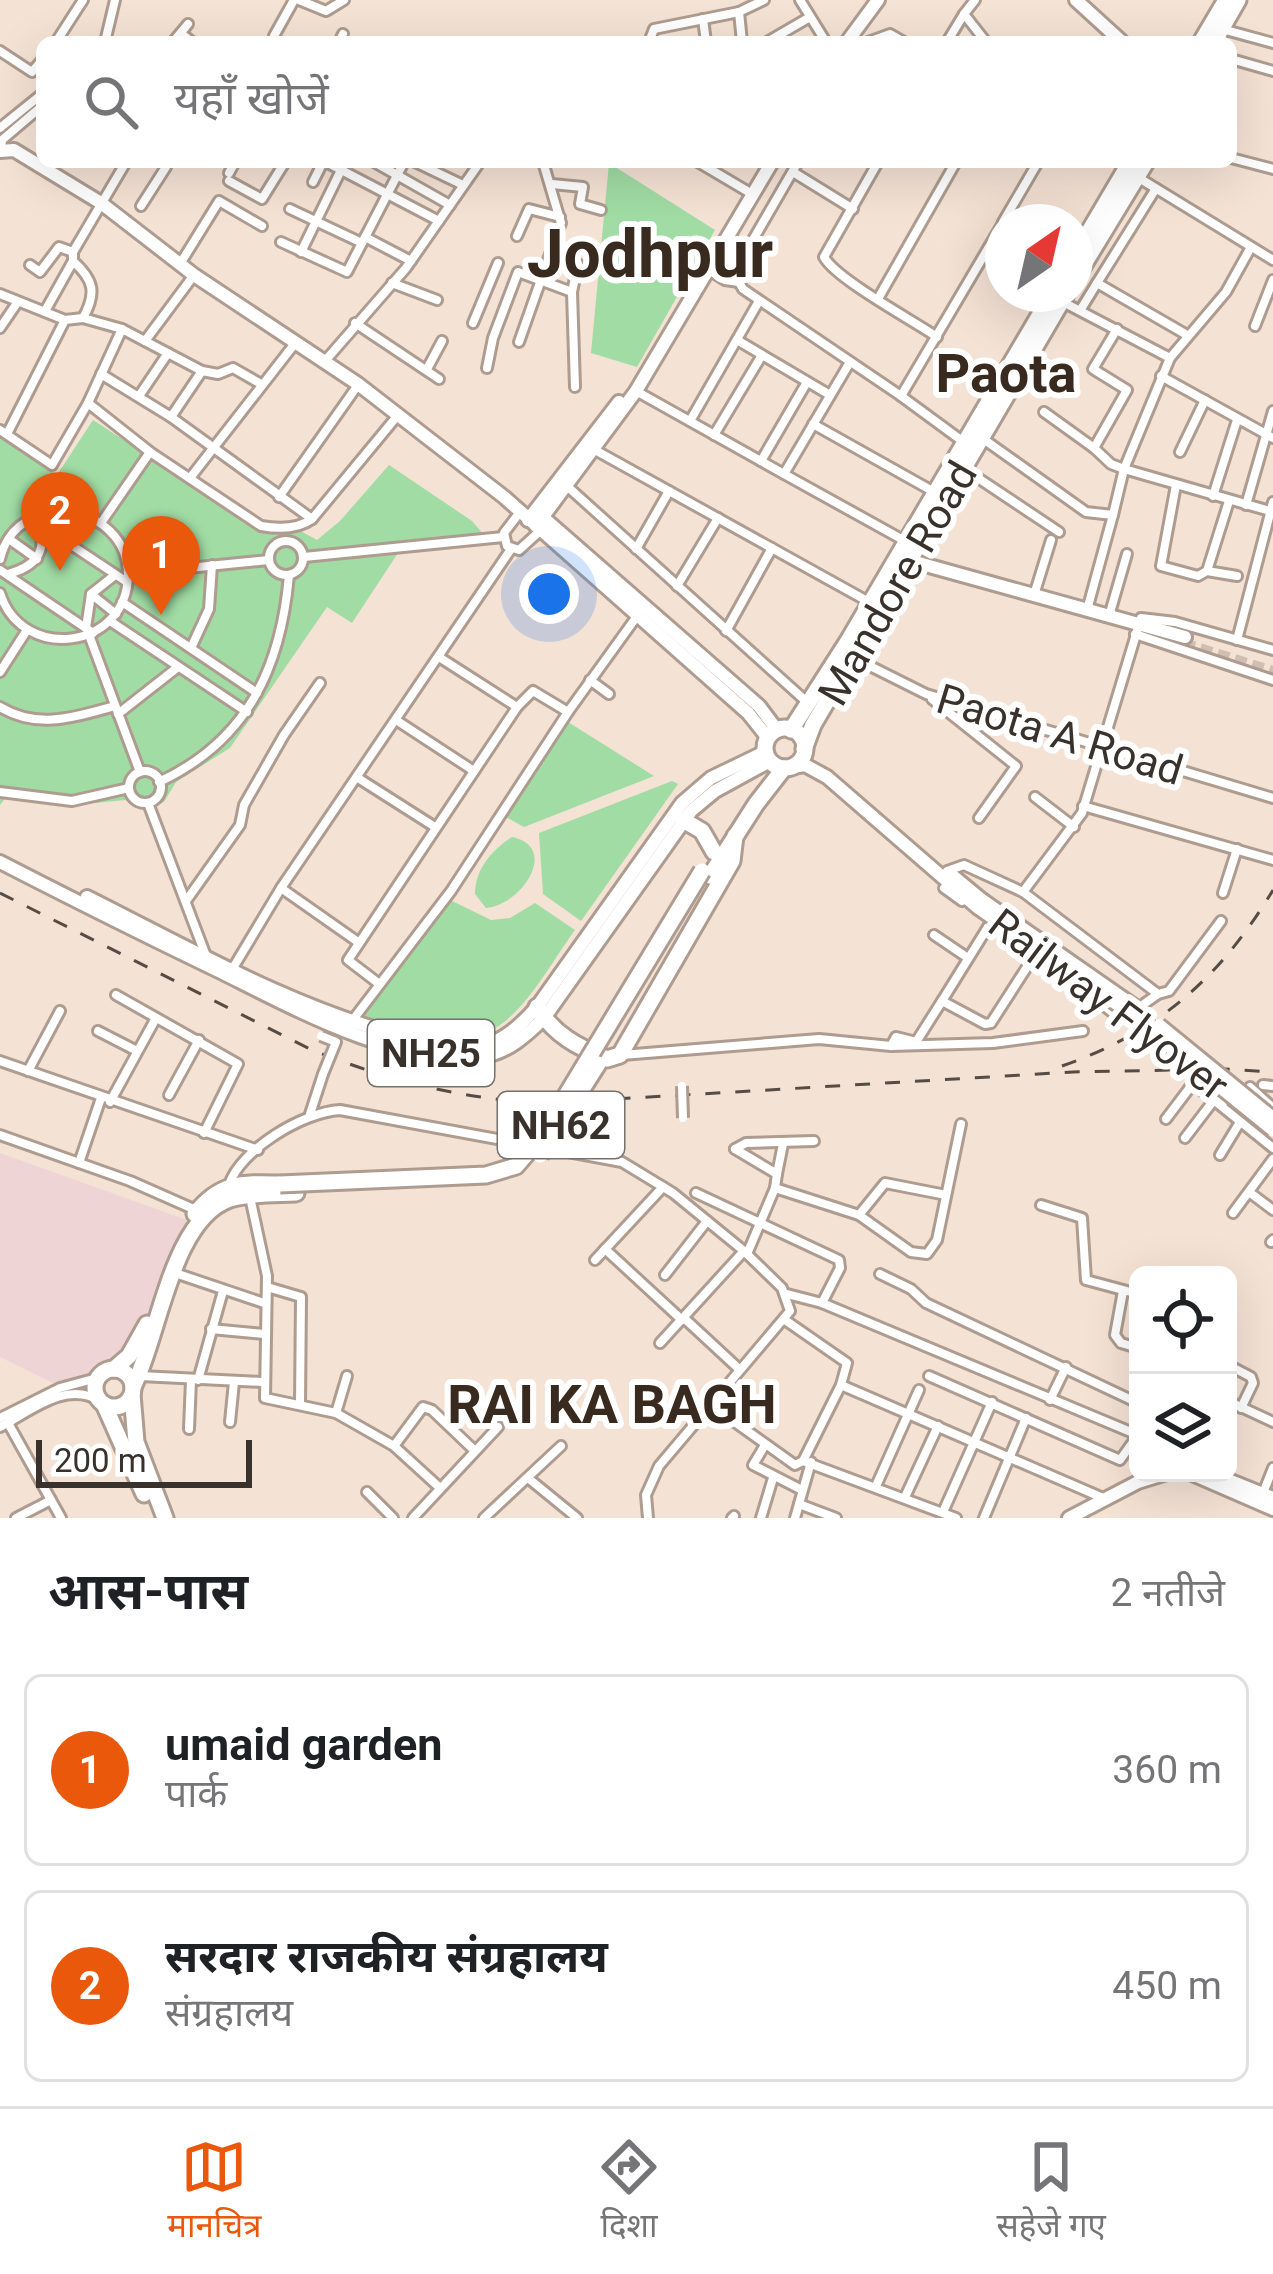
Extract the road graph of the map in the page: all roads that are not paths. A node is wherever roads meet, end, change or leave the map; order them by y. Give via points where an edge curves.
1 (83, 0) edge
2 (115, 0) edge
3 (344, 0) edge
4 (764, 0) edge
5 (800, 0) edge
6 (874, 0) edge
7 (975, 0) edge
8 (1076, 0) edge
9 (1238, 0) edge
10 (293, 1) edge
11 (1217, 3) edge
12 (739, 12) junction
13 (964, 14) junction
14 (810, 17) junction
15 (703, 19) junction
16 (188, 24) dead end
17 (182, 34) junction
18 (274, 35) dead end
19 (1217, 35) edge
20 (60, 36) edge
21 (106, 36) edge
22 (180, 36) edge
23 (184, 36) edge
24 (651, 36) edge
25 (705, 36) edge
26 (741, 36) edge
27 (777, 36) edge
28 (822, 36) edge
29 (848, 36) edge
30 (951, 36) edge
31 (981, 36) edge
32 (1115, 36) edge
33 (1203, 36) edge
34 (1237, 38) edge
35 (1273, 43) edge
36 (0, 51) edge
37 (1237, 61) edge
38 (36, 67) edge
39 (1273, 71) edge
40 (36, 99) edge
41 (36, 111) edge
42 (0, 128) edge
43 (0, 151) edge
44 (1237, 160) edge
45 (36, 163) edge
46 (44, 168) edge
47 (122, 168) edge
48 (163, 168) edge
49 (173, 168) edge
50 (233, 168) edge
51 (282, 168) edge
52 (321, 168) edge
53 (343, 168) edge
54 (347, 168) edge
55 (386, 168) edge
56 (401, 168) edge
57 (428, 168) edge
58 (475, 168) edge
59 (545, 168) edge
60 (708, 168) edge
61 (764, 168) edge
62 (766, 168) edge
63 (794, 168) edge
64 (796, 168) edge
65 (875, 168) edge
66 (953, 168) edge
67 (1034, 168) edge
68 (1130, 168) edge
69 (1130, 168) edge
70 (1133, 168) edge
71 (177, 170) dead end
72 (1273, 170) edge
73 (398, 174) junction
74 (313, 182) dead end
75 (552, 184) junction
76 (464, 185) junction
77 (1155, 190) junction
78 (747, 191) junction
79 (388, 194) junction
80 (101, 203) junction
81 (1014, 204) edge
82 (450, 205) junction
83 (141, 206) dead end
84 (853, 208) junction
85 (290, 209) dead end
86 (601, 210) dead end
87 (560, 217) junction
88 (439, 221) junction
89 (316, 222) junction
90 (262, 226) dead end
91 (1093, 226) edge
92 (517, 236) dead end
93 (364, 240) junction
94 (281, 242) dead end
95 (1093, 243) edge
96 (1251, 247) junction
97 (301, 252) junction
98 (985, 253) edge
99 (73, 256) junction
100 (1273, 260) edge
101 (411, 261) junction
102 (498, 263) dead end
103 (179, 264) junction
104 (578, 264) dead end
105 (30, 265) dead end
106 (708, 269) junction
107 (194, 275) junction
108 (539, 279) junction
109 (1273, 280) edge
110 (739, 282) junction
111 (392, 283) junction
112 (1097, 284) junction
113 (1093, 290) edge
114 (572, 292) junction
115 (0, 294) edge
116 (879, 297) junction
117 (483, 299) junction
118 (437, 300) dead end
119 (760, 301) junction
120 (17, 303) junction
121 (504, 308) junction
122 (44, 311) junction
123 (1050, 312) edge
124 (1086, 312) edge
125 (83, 318) junction
126 (65, 320) junction
127 (355, 323) junction
128 (473, 323) dead end
129 (1255, 326) dead end
130 (0, 328) edge
131 (122, 329) junction
132 (1117, 329) junction
133 (1187, 335) junction
134 (937, 337) junction
135 (737, 340) junction
136 (146, 341) junction
137 (442, 341) dead end
138 (296, 342) junction
139 (519, 342) dead end
140 (168, 352) junction
141 (762, 355) junction
142 (1170, 358) junction
143 (325, 361) junction
144 (850, 362) junction
145 (487, 368) dead end
146 (427, 369) junction
147 (202, 371) junction
148 (101, 374) junction
149 (1161, 376) junction
150 (439, 379) dead end
151 (807, 382) junction
152 (261, 384) junction
153 (358, 384) junction
154 (575, 387) dead end
155 (636, 391) junction
156 (830, 395) junction
157 (139, 396) junction
158 (902, 397) junction
159 (1205, 400) junction
160 (88, 403) junction
161 (1273, 410) edge
162 (1045, 412) dead end
163 (398, 415) junction
164 (171, 417) junction
165 (1237, 420) junction
166 (690, 421) junction
167 (813, 424) junction
168 (3, 432) edge
169 (714, 435) junction
170 (1269, 437) edge
171 (974, 441) junction
172 (212, 448) junction
173 (1094, 448) junction
174 (595, 450) junction
175 (150, 452) junction
176 (1180, 452) dead end
177 (761, 461) junction
178 (964, 468) junction
179 (1124, 469) junction
180 (784, 474) junction
181 (190, 478) junction
182 (1176, 484) junction
183 (568, 487) junction
184 (669, 491) junction
185 (936, 493) junction
186 (1213, 496) junction
187 (278, 497) junction
188 (1228, 501) junction
189 (1246, 505) junction
190 (1271, 506) edge
191 (1113, 515) junction
192 (718, 518) junction
193 (312, 519) junction
194 (534, 519) junction
195 (34, 521) junction
196 (2, 523) edge
197 (101, 523) junction
198 (1060, 532) dead end
199 (503, 537) junction
200 (1051, 540) dead end
201 (5, 545) edge
202 (772, 548) junction
203 (511, 549) junction
204 (636, 549) junction
205 (904, 553) junction
206 (1127, 554) dead end
207 (304, 557) junction
208 (37, 559) junction
209 (269, 560) junction
210 (1258, 561) junction
211 (212, 565) junction
212 (1273, 565) edge
213 (1207, 571) junction
214 (3, 572) edge
215 (289, 575) junction
216 (1237, 576) dead end
217 (124, 577) junction
218 (677, 586) junction
219 (0, 593) edge
220 (91, 594) junction
221 (1034, 595) junction
222 (122, 602) junction
223 (869, 602) junction
224 (641, 611) junction
225 (1087, 612) junction
226 (113, 617) junction
227 (1108, 618) junction
228 (1134, 626) junction
229 (27, 630) junction
230 (725, 631) junction
231 (89, 632) junction
232 (1184, 640) tunnel mouth
233 (1237, 640) junction
234 (191, 648) junction
235 (1273, 650) edge
236 (439, 657) junction
237 (853, 657) junction
238 (178, 666) junction
239 (0, 672) edge
240 (590, 680) junction
241 (1273, 680) edge
242 (320, 683) dead end
243 (257, 693) junction
244 (609, 694) dead end
245 (926, 694) junction
246 (809, 704) junction
247 (0, 707) edge
248 (517, 707) junction
249 (117, 710) junction
250 (247, 712) junction
251 (568, 712) junction
252 (396, 720) junction
253 (1101, 748) junction
254 (783, 751) junction
255 (474, 770) junction
256 (140, 772) junction
257 (358, 778) junction
258 (159, 782) junction
259 (129, 788) junction
260 (0, 792) edge
261 (1035, 797) dead end
262 (1273, 798) edge
263 (148, 803) junction
264 (1084, 806) junction
265 (979, 818) dead end
266 (683, 820) junction
267 (1074, 826) junction
268 (435, 827) junction
269 (734, 836) junction
270 (1237, 849) junction
271 (714, 852) junction
272 (0, 858) edge
273 (1273, 860) edge
274 (706, 874) junction
275 (945, 880) junction
276 (281, 888) junction
277 (1023, 892) junction
278 (1223, 893) dead end
279 (185, 902) junction
280 (980, 904) junction
281 (1221, 921) dead end
282 (991, 922) junction
283 (600, 927) junction
284 (934, 935) dead end
285 (358, 942) junction
286 (1036, 953) junction
287 (207, 957) junction
288 (968, 958) junction
289 (230, 972) junction
290 (378, 983) junction
291 (1158, 994) junction
292 (116, 995) dead end
293 (942, 1001) junction
294 (60, 1011) dead end
295 (541, 1013) junction
296 (156, 1018) junction
297 (351, 1023) junction
298 (988, 1024) junction
299 (323, 1030) junction
300 (98, 1031) dead end
301 (1082, 1031) dead end
302 (199, 1040) junction
303 (993, 1043) junction
304 (891, 1046) junction
305 (137, 1051) junction
306 (620, 1055) junction
307 (0, 1061) edge
308 (28, 1071) junction
309 (682, 1085) dead end
310 (1250, 1087) dead end
311 (169, 1095) dead end
312 (1233, 1096) junction
313 (105, 1100) junction
314 (1214, 1100) junction
315 (1273, 1108) edge
316 (310, 1115) junction
317 (683, 1118) dead end
318 (1273, 1118) edge
319 (1166, 1119) dead end
320 (1240, 1122) junction
321 (961, 1124) dead end
322 (1273, 1130) edge
323 (204, 1133) junction
324 (0, 1135) edge
325 (1185, 1138) dead end
326 (814, 1141) dead end
327 (783, 1144) junction
328 (1273, 1148) edge
329 (255, 1152) junction
330 (1220, 1155) dead end
331 (1273, 1160) edge
332 (79, 1163) junction
333 (777, 1174) junction
334 (663, 1187) junction
335 (775, 1188) junction
336 (249, 1189) junction
337 (274, 1189) junction
338 (229, 1192) junction
339 (1249, 1192) junction
340 (696, 1193) dead end
341 (946, 1195) junction
342 (1041, 1205) dead end
343 (1273, 1210) edge
344 (201, 1213) junction
345 (1233, 1213) dead end
346 (859, 1215) junction
347 (707, 1221) junction
348 (759, 1223) junction
349 (605, 1249) junction
350 (745, 1252) junction
351 (595, 1260) dead end
352 (175, 1273) junction
353 (880, 1274) dead end
354 (664, 1275) dead end
355 (266, 1287) junction
356 (223, 1291) junction
357 (1123, 1291) junction
358 (1129, 1292) edge
359 (787, 1294) junction
360 (265, 1303) junction
361 (821, 1304) junction
362 (683, 1319) junction
363 (785, 1321) junction
364 (211, 1329) junction
365 (264, 1334) junction
366 (660, 1343) dead end
367 (1129, 1346) edge
368 (1066, 1367) junction
369 (114, 1369) junction
370 (1237, 1369) edge
371 (739, 1370) junction
372 (347, 1376) dead end
373 (929, 1376) dead end
374 (97, 1378) junction
375 (194, 1380) junction
376 (234, 1382) junction
377 (264, 1382) junction
378 (841, 1385) junction
379 (135, 1386) junction
380 (919, 1390) dead end
381 (1129, 1398) edge
382 (1050, 1400) junction
383 (992, 1402) junction
384 (102, 1403) junction
385 (300, 1404) junction
386 (711, 1405) junction
387 (1237, 1406) edge
388 (1241, 1408) junction
389 (336, 1413) junction
390 (908, 1413) junction
391 (1026, 1418) junction
392 (230, 1422) dead end
393 (1273, 1422) edge
394 (3, 1423) edge
395 (938, 1426) junction
396 (498, 1427) dead end
397 (189, 1429) dead end
398 (1129, 1431) edge
399 (974, 1442) junction
400 (765, 1445) junction
401 (394, 1446) junction
402 (561, 1446) dead end
403 (1129, 1448) edge
404 (475, 1451) junction
405 (1009, 1457) junction
406 (807, 1461) junction
407 (1273, 1468) edge
408 (528, 1478) junction
409 (773, 1478) junction
410 (1143, 1482) edge
411 (1211, 1482) edge
412 (1233, 1482) edge
413 (876, 1486) junction
414 (440, 1488) junction
415 (802, 1490) junction
416 (367, 1492) dead end
417 (1268, 1496) edge
418 (905, 1497) junction
419 (1102, 1498) junction
420 (51, 1499) junction
421 (799, 1504) junction
422 (1273, 1509) edge
423 (944, 1513) junction
424 (830, 1517) edge
425 (16, 1518) edge
426 (62, 1518) edge
427 (160, 1518) edge
428 (393, 1518) edge
429 (412, 1518) edge
430 (484, 1518) edge
431 (578, 1518) edge
432 (648, 1518) edge
433 (761, 1518) edge
434 (795, 1518) edge
435 (956, 1518) edge
436 (983, 1518) edge
437 (1069, 1518) edge

1 - 20 street
2 - 21 street
3 - 10 street via 326,10
4 - 12 street
5 - 14 street
6 - 29 main road
7 - 13 street
8 - 32 main road
9 - 19 highway
10 - 18 street
11 - 33 highway
12 - 15 street
12 - 26 street
13 - 30 street
13 - 31 street
14 - 27 street
14 - 28 street
15 - 24 street
15 - 25 street
16 - 17 street
17 - 22 street
17 - 23 street
34 - 35 street
36 - 38 street via 32,72
37 - 39 street
40 - 42 street
41 - 43 street
43 - 45 main road, Railway Flyover
44 - 72 street
46 - 80 main road, Railway Flyover
47 - 80 street
48 - 83 street
49 - 71 street
50 - 51 street via 229,177 264,199
52 - 74 street
53 - 89 street
54 - 79 street
55 - 73 street
56 - 73 street
57 - 76 street
58 - 76 street
59 - 75 street
60 - 78 street
61 - 78 main road
62 - 106 main road
63 - 110 street via 743,256
64 - 84 street
65 - 84 street
66 - 116 street
67 - 81 street
68 - 91 highway
69 - 95 highway
70 - 77 street
73 - 79 street
73 - 82 street
75 - 86 street via 583,187 580,204
75 - 87 street
76 - 82 street
77 - 96 street
77 - 112 street
78 - 194 main road via 627,390
79 - 88 street
79 - 93 street
80 - 99 street
80 - 103 main road, Railway Flyover
82 - 88 street
84 - 116 street via 824,257
85 - 89 street
87 - 92 street via 529,208
87 - 108 street
88 - 101 street
89 - 93 street
89 - 97 street
90 - 103 street via 219,201
93 - 97 street via 347,272
93 - 101 street
94 - 97 street
96 - 100 street
96 - 133 street via 1226,292
98 - 134 street
99 - 105 street via 59,247 40,272
99 - 122 street
99 - 125 street via 93,290
101 - 111 street
102 - 117 street
103 - 107 main road, Railway Flyover
104 - 114 street
106 - 110 street
106 - 155 main road
107 - 136 street
107 - 138 main road, Railway Flyover
108 - 114 street
108 - 121 street via 518,272
108 - 139 street
109 - 129 street
110 - 119 street
111 - 118 street
111 - 127 street
112 - 113 street
112 - 133 street
114 - 154 street
115 - 120 street
116 - 134 street
117 - 121 street
117 - 128 street
119 - 135 street
119 - 144 street
120 - 122 street
120 - 130 street
121 - 145 street
122 - 126 street
123 - 171 highway, Mandore Road / NH62
124 - 132 street
125 - 126 street
125 - 131 street
126 - 168 street
127 - 143 street
127 - 146 street
131 - 136 street
131 - 148 street
132 - 142 street
132 - 173 street via 1093,369 1127,390
133 - 142 street
134 - 158 street
135 - 141 street
135 - 166 street
136 - 140 street
137 - 146 street
138 - 143 main road, Railway Flyover
138 - 152 street
140 - 147 street
140 - 157 street
141 - 151 street
141 - 169 street
142 - 149 street
143 - 153 main road, Railway Flyover
144 - 156 street
144 - 158 street
146 - 150 street
147 - 152 street via 233,368
147 - 164 street
148 - 157 street
148 - 160 street
149 - 159 street
149 - 179 street
151 - 156 street
151 - 177 street
152 - 172 street
153 - 163 main road, Railway Flyover
153 - 187 street
155 - 166 street
155 - 174 main road
156 - 167 street
157 - 164 street
158 - 171 street
159 - 165 street
159 - 176 street
160 - 168 street via 52,465
160 - 175 street
161 - 170 street
162 - 173 street
163 - 193 street
163 - 194 main road, Railway Flyover
164 - 172 street
165 - 170 street
165 - 186 street
166 - 169 street
167 - 180 street
167 - 185 street
169 - 177 street
170 - 189 street
171 - 178 highway, Mandore Road / NH62
171 - 185 highway, Mandore Road / NH62
171 - 191 street via 1086,512
172 - 181 street
172 - 187 street
173 - 179 street
174 - 183 main road
174 - 184 street
175 - 181 street
175 - 197 street
177 - 180 street
178 - 198 street
178 - 205 highway, Mandore Road / NH62
179 - 182 street
179 - 191 street
180 - 205 street
181 - 193 street via 261,526
182 - 186 street
182 - 213 street via 1162,566
183 - 194 main road
183 - 204 street
184 - 192 street
184 - 204 street
185 - 205 highway, Mandore Road / NH62
186 - 188 street
187 - 193 street
188 - 189 street
188 - 213 street
189 - 190 street
190 - 210 street
191 - 225 street
192 - 202 street
192 - 218 street
194 - 199 street
194 - 203 street via 526,546
194 - 224 main road, Railway Flyover
195 - 197 street via 65,510
195 - 201 street
195 - 208 street via 43,542
195 - 217 street
196 - 201 street
197 - 217 street via 126,559
199 - 203 street
199 - 207 street
200 - 221 street
201 - 208 street
202 - 223 street
202 - 230 street
203 - 236 street
204 - 218 street
205 - 221 main road
205 - 223 highway, Mandore Road / NH62
205 - 237 highway, Mandore Road / NH62
206 - 227 street
207 - 209 street via 285,541
207 - 215 street
208 - 214 street
209 - 211 street
209 - 215 street
210 - 212 street
210 - 233 street
211 - 217 street
211 - 234 street via 209,610
213 - 216 street
214 - 231 street
215 - 243 street via 283,626
217 - 220 street via 106,578
217 - 222 street
218 - 230 street
219 - 229 street
220 - 226 street
220 - 231 street
221 - 225 main road
222 - 226 street
222 - 234 street
223 - 246 highway, Mandore Road / NH62
224 - 240 street
224 - 254 main road, Railway Flyover
225 - 227 main road
226 - 231 street
226 - 238 street
227 - 228 main road
228 - 232 main road
228 - 233 street via 1149,616
228 - 241 street
228 - 253 street
229 - 231 street via 59,641
229 - 239 street
230 - 246 street
231 - 249 street
233 - 235 street
234 - 243 street
236 - 248 street
236 - 252 street
237 - 245 street, Paota A Road
237 - 254 highway, Mandore Road / NH62 via 813,725
238 - 249 street
238 - 250 street
240 - 244 street
240 - 251 street
242 - 279 street via 244,805 240,825
243 - 250 street
245 - 253 street, Paota A Road
245 - 265 street via 1016,766
246 - 254 highway, Mandore Road / NH62
247 - 249 street via 55,722
248 - 251 street via 533,691
248 - 255 street
249 - 256 street
250 - 258 street via 192,767
251 - 290 street via 464,873
252 - 255 street
252 - 257 street
253 - 262 street, Paota A Road
253 - 264 street
254 - 266 main road, NH25
254 - 269 highway, NH62
254 - 271 highway, NH62
254 - 275 main road, Railway Flyover
254 - 283 main road, NH25 via 711,778 682,803
255 - 268 street
256 - 258 street
256 - 259 street
257 - 268 street
257 - 276 street
258 - 263 street
259 - 260 street via 72,801
259 - 263 street
261 - 267 street
263 - 279 street
264 - 267 street
264 - 270 street
266 - 271 highway
266 - 283 main road, NH25
267 - 277 street
268 - 285 street
269 - 274 highway, NH62
269 - 306 highway via 735,855
270 - 273 street
270 - 278 street
271 - 274 highway, NH62
272 - 287 main road, NH25
272 - 289 main road, NH25
274 - 337 highway, NH62, bridge via 516,1166 486,1175
274 - 337 highway, NH62, bridge via 554,1136 525,1171 487,1184
275 - 277 street via 964,865
275 - 280 main road, Railway Flyover
275 - 282 street
276 - 285 street
276 - 289 street
277 - 291 street
279 - 287 street
280 - 312 main road, Railway Flyover, bridge
280 - 318 main road, Railway Flyover, bridge via 1079,964
281 - 291 street via 1174,987
282 - 286 street
282 - 288 street
283 - 295 main road, NH25
284 - 288 street
285 - 290 street via 348,962
286 - 291 street via 1120,1015
286 - 298 street
287 - 289 main road, NH25
288 - 293 street
289 - 297 main road, NH25
289 - 299 main road, NH25
290 - 297 street
292 - 296 street
293 - 298 street
293 - 304 street via 916,1042 896,1036
294 - 308 street
295 - 297 main road, NH25 via 473,1048
295 - 299 main road, NH25 via 500,1051 465,1058
295 - 306 highway via 583,1049 607,1059
296 - 302 street
296 - 305 street
298 - 303 street
299 - 316 street, bridge via 336,1042
300 - 305 street
301 - 303 street
302 - 311 street
302 - 323 street via 238,1064
303 - 304 street
304 - 306 street via 820,1040
305 - 313 street
307 - 308 street
308 - 313 street
309 - 317 street, bridge
310 - 315 street
312 - 314 street
312 - 322 main road, Railway Flyover, bridge
313 - 323 street
313 - 332 street
314 - 319 street via 1191,1086
314 - 320 street
314 - 325 street
316 - 329 street
316 - 334 street via 358,1111 603,1158
320 - 328 street
320 - 330 street
321 - 341 street
323 - 329 street
324 - 332 street
326 - 327 street
327 - 333 street
327 - 333 street via 736,1149
329 - 336 street
329 - 338 street via 234,1171
331 - 339 street
332 - 344 street
333 - 335 street
334 - 347 street
334 - 349 street
335 - 346 street
335 - 348 street
336 - 337 highway, NH62
336 - 338 highway, NH62
336 - 355 street
338 - 344 highway
339 - 343 street
339 - 345 street
340 - 348 street
341 - 346 street via 885,1183
341 - 346 street via 927,1254 911,1252
342 - 357 street via 1082,1218 1083,1276
344 - 352 highway
344 - 369 highway via 141,1338
347 - 350 street
347 - 354 street
348 - 350 street
348 - 361 street via 839,1260
349 - 351 street
349 - 362 street
350 - 359 street
350 - 362 street
352 - 356 street
352 - 379 highway
353 - 368 street
355 - 360 street
355 - 385 street via 301,1298
356 - 360 street
356 - 364 street
357 - 358 street
357 - 367 street via 1115,1335
359 - 361 street
359 - 363 street
360 - 365 street
361 - 382 street
362 - 366 street
362 - 371 street
363 - 371 street
363 - 378 street via 847,1364
364 - 365 street
364 - 375 street
365 - 377 street
368 - 381 street
368 - 382 street
369 - 374 highway
369 - 379 highway
370 - 388 street via 1253,1383
371 - 386 street
372 - 389 street
373 - 383 street
374 - 384 highway
374 - 394 street via 60,1388
375 - 376 street
375 - 379 street
375 - 397 street
376 - 377 street
376 - 392 street
377 - 385 street via 266,1399
378 - 390 street
378 - 406 street
379 - 384 highway via 124,1404
379 - 427 highway via 142,1465
380 - 390 street
382 - 398 street
383 - 391 street
383 - 399 street
384 - 394 street via 68,1393
384 - 427 highway
385 - 389 street
386 - 400 street
386 - 432 street via 653,1475
387 - 388 street
388 - 393 street
389 - 401 street
390 - 395 street
390 - 413 street
391 - 403 street via 1120,1460
391 - 405 street
394 - 420 street
395 - 399 street
395 - 418 street
396 - 404 street
399 - 405 street
399 - 423 street
400 - 406 street via 795,1465
400 - 409 street via 752,1462
401 - 404 street via 423,1406
401 - 414 street
402 - 408 street
404 - 414 street
405 - 419 street
405 - 436 street
406 - 413 street
406 - 415 street
407 - 417 street
408 - 430 street
408 - 431 street
409 - 415 street
409 - 433 street
410 - 419 main road
411 - 422 main road
412 - 417 main road
413 - 418 street
414 - 429 street
415 - 421 street
416 - 428 street
418 - 423 street
419 - 437 main road
420 - 425 street
420 - 426 street
421 - 424 street
421 - 434 street
423 - 435 street

